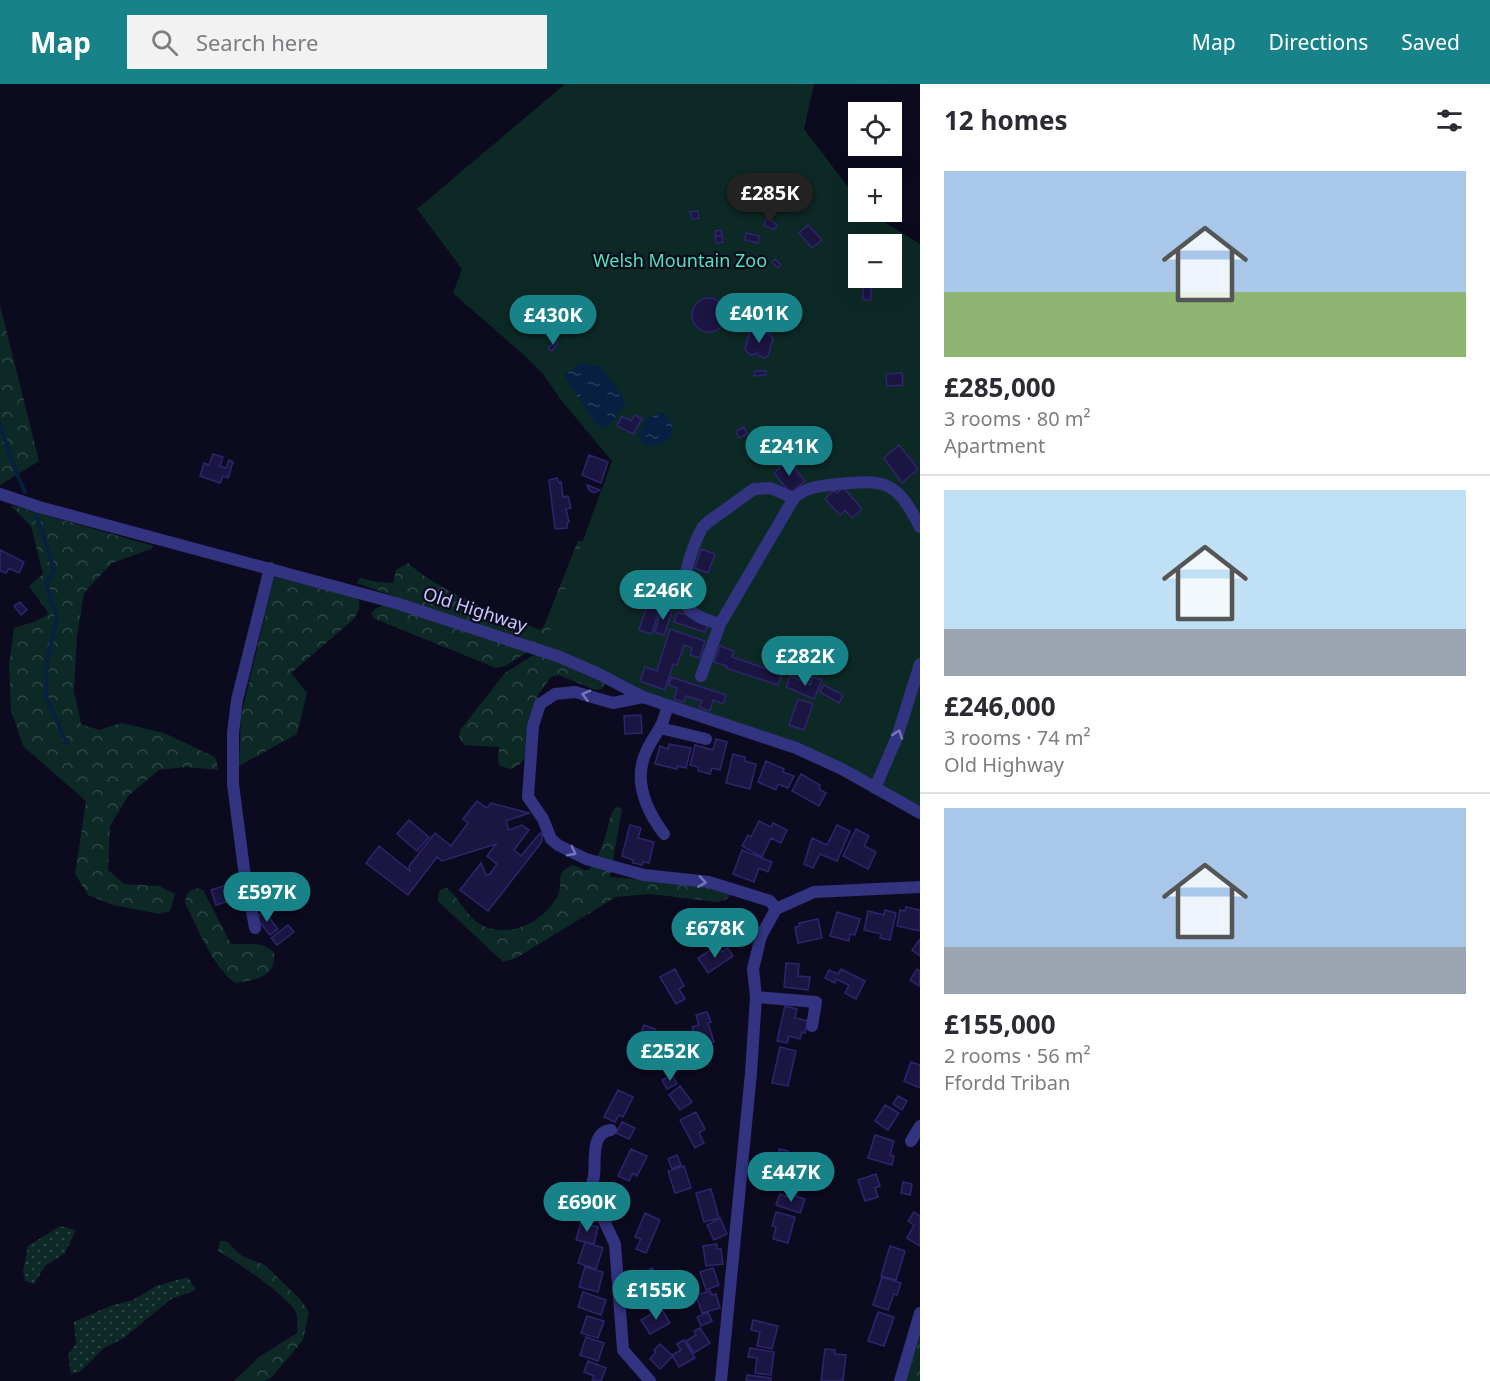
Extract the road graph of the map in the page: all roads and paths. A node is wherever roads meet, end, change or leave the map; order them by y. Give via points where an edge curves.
1 (0, 494) edge
2 (794, 498) junction
3 (920, 527) edge
4 (270, 568) junction
5 (720, 624) junction
6 (920, 664) edge
7 (701, 676) dead end
8 (642, 697) junction
9 (666, 705) junction
10 (660, 728) junction
11 (706, 739) dead end
12 (875, 788) junction
13 (920, 813) edge
14 (664, 834) dead end
15 (920, 887) edge
16 (776, 909) junction
17 (255, 928) dead end
18 (756, 997) junction
19 (812, 1026) dead end
20 (920, 1126) edge
21 (611, 1130) dead end
22 (911, 1141) dead end
23 (920, 1313) edge
24 (650, 1381) edge
25 (721, 1381) edge
26 (900, 1381) edge

1 - 4 street, Old Highway
2 - 3 street via 813,486 882,484 902,496
2 - 5 street
2 - 5 street via 770,488 754,489 702,528 684,580 683,597 689,610
4 - 8 street, Old Highway via 396,603 560,657
4 - 17 street via 237,700 233,733 233,784
5 - 7 street
12 -> 6 street via 897,737
8 - 9 street, Old Highway
8 -> 16 street via 613,703 575,692 555,694 540,704 533,726 528,797 551,839 586,859 644,875 709,882 770,901
9 - 10 street
9 - 12 street, Old Highway via 796,748
10 - 11 street
10 - 14 street via 645,753 642,778 643,798
12 - 13 street, Old Highway
15 - 16 street via 814,892
16 - 18 street via 761,936 753,969
18 - 19 street via 816,1002
18 - 25 street
20 - 22 street
21 - 24 street via 606,1130 595,1146 594,1178 583,1197 600,1212 615,1244 623,1350
23 - 26 street

